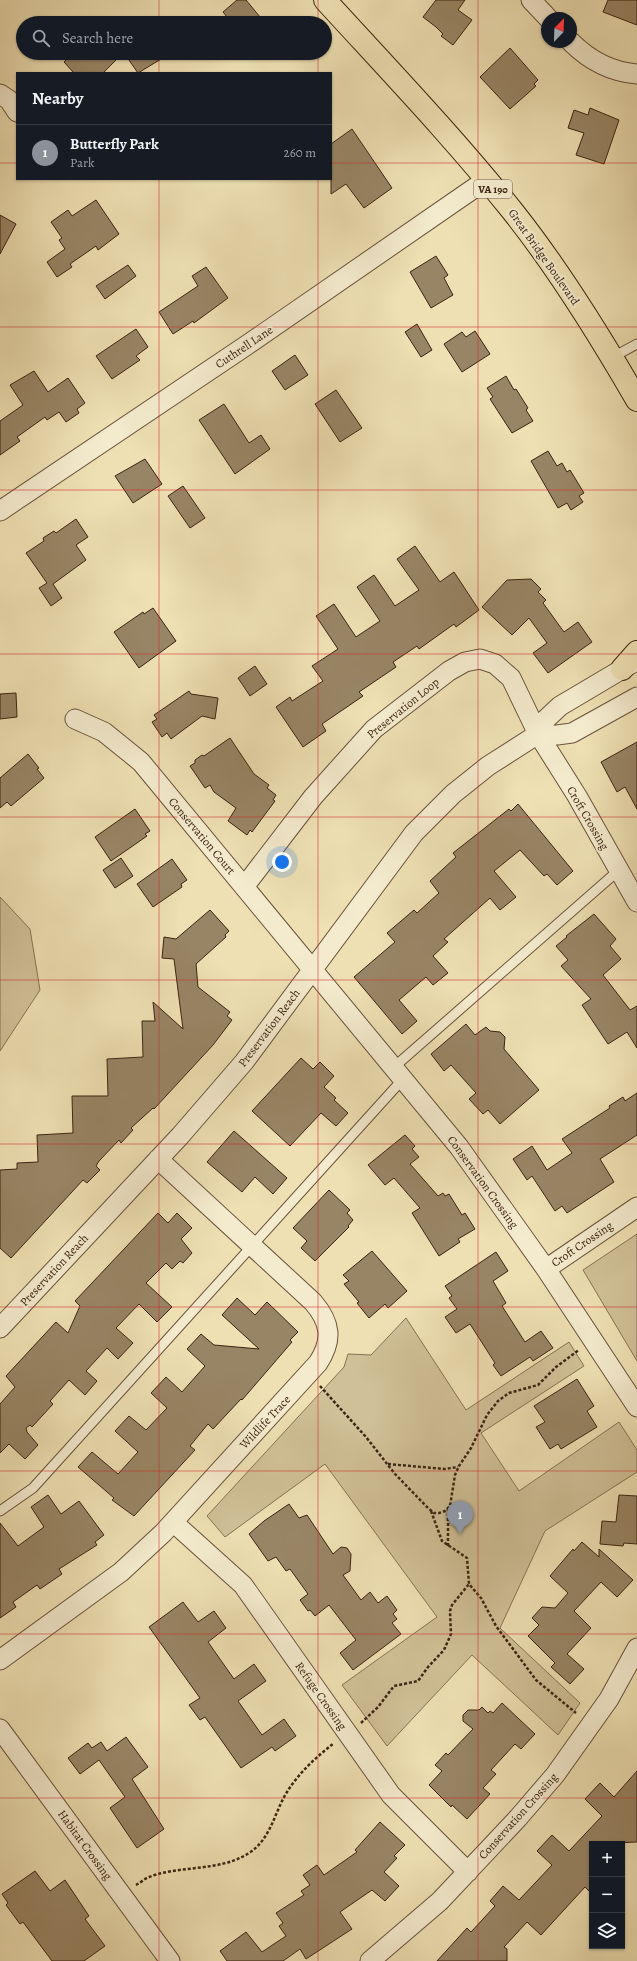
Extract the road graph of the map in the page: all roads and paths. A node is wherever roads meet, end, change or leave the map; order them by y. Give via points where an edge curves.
1 (325, 0) edge
2 (532, 0) edge
3 (543, 12) edge
4 (576, 48) edge
5 (637, 74) edge
6 (0, 94) edge
7 (16, 110) edge
8 (486, 180) junction
9 (637, 344) edge
10 (611, 358) junction
11 (636, 400) edge
12 (0, 511) edge
13 (637, 652) edge
14 (630, 665) edge
15 (637, 697) edge
16 (75, 719) dead end
17 (538, 734) junction
18 (619, 870) junction
19 (244, 887) junction
20 (637, 902) edge
21 (313, 970) junction
22 (398, 1074) junction
23 (158, 1159) junction
24 (637, 1207) edge
25 (252, 1245) junction
26 (546, 1269) junction
27 (0, 1328) edge
28 (594, 1342) junction
29 (308, 1375) junction
30 (637, 1407) edge
31 (388, 1464) junction
32 (459, 1466) junction
33 (448, 1509) junction
34 (431, 1510) junction
35 (0, 1511) edge
36 (173, 1522) junction
37 (448, 1546) junction
38 (469, 1584) junction
39 (637, 1648) edge
40 (0, 1660) edge
41 (592, 1724) junction
42 (0, 1729) edge
43 (348, 1732) junction
44 (468, 1872) junction
45 (122, 1895) junction
46 (170, 1961) edge
47 (370, 1961) edge

1 - 8 main road, Great Bridge Boulevard / VA 190
2 - 3 street
4 - 5 street via 597,63
6 - 7 street via 9,100
8 - 10 main road, Great Bridge Boulevard / VA 190 via 548,260
8 - 12 street, Cuthrell Lane
9 - 10 lane
10 - 11 main road, Great Bridge Boulevard / VA 190
13 - 14 main road
14 - 17 street, Preservation Reach via 560,706 544,721
15 - 17 street via 572,733
16 - 19 street, Conservation Court via 104,732 141,762
17 - 18 street, Croft Crossing
17 - 19 street, Preservation Loop via 511,678 495,664 480,659 465,662 449,671 374,729 312,797
17 - 21 street, Preservation Reach via 488,766 453,794 414,833
18 - 20 street, Croft Crossing
18 - 22 lane
19 - 21 street, Conservation Court
21 - 22 street, Conservation Crossing
21 - 23 street, Preservation Reach via 244,1062
22 - 25 lane
22 - 26 street, Conservation Crossing via 459,1147
23 - 25 street, Wildlife Trace
23 - 27 street, Preservation Reach
24 - 26 street, Croft Crossing
25 - 29 street, Wildlife Trace via 322,1312 327,1324 327,1344 323,1356
25 - 35 lane via 33,1488
26 - 28 street, Conservation Crossing
28 - 30 street, Conservation Crossing
28 - 32 path via 559,1364 538,1385 509,1393 498,1401 486,1415 471,1448
29 - 31 path via 337,1404
29 - 36 street, Wildlife Trace
31 - 32 path via 445,1469
31 - 34 path
32 - 33 path
33 - 34 path via 439,1513
33 - 37 path
34 - 37 path via 440,1538
36 - 40 street, Wildlife Trace via 121,1572
36 - 43 street, Refuge Crossing via 242,1585
37 - 38 path via 467,1558
38 - 41 path via 536,1680
38 - 43 path via 452,1605 448,1644 421,1679 394,1686 371,1714
39 - 41 street, Conservation Crossing
41 - 44 street, Conservation Crossing via 555,1776
42 - 45 street, Habitat Crossing
43 - 44 street, Refuge Crossing via 391,1795
43 - 45 path via 295,1781 282,1801 269,1832 248,1854 222,1863 147,1877
44 - 47 street, Conservation Crossing via 440,1901
45 - 46 street, Habitat Crossing

